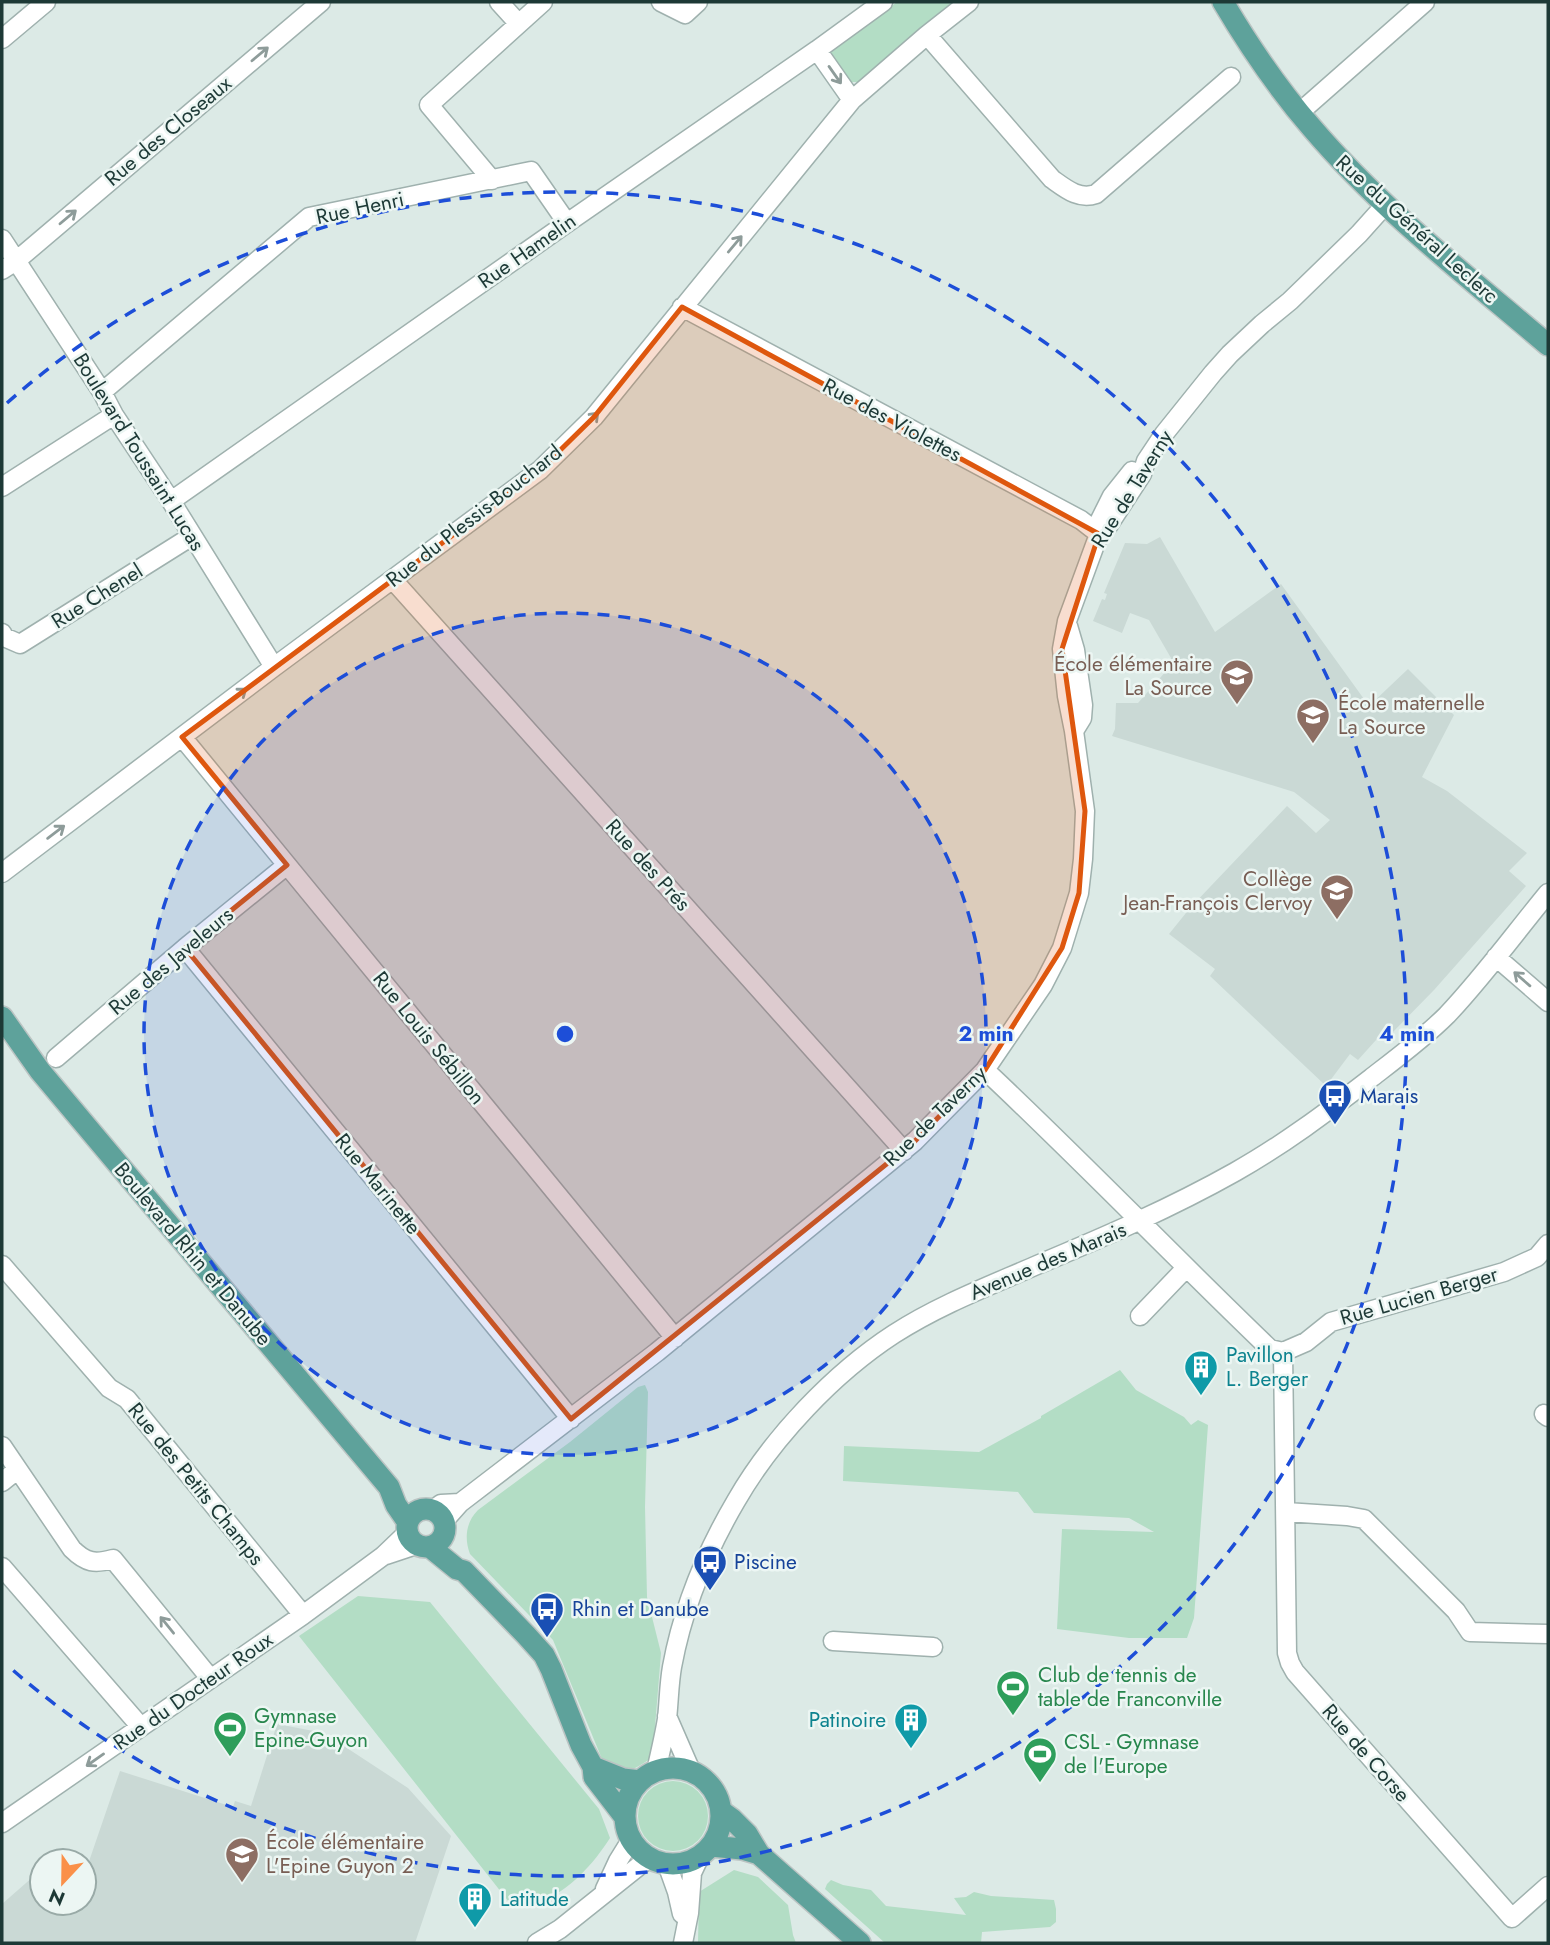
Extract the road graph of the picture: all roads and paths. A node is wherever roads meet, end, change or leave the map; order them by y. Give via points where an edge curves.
1 (46, 2) edge
2 (321, 2) edge
3 (499, 2) edge
4 (543, 2) edge
5 (661, 2) edge
6 (698, 2) edge
7 (883, 2) edge
8 (969, 2) edge
9 (1223, 2) edge
10 (1426, 2) edge
11 (518, 23) junction
12 (927, 35) junction
13 (2, 39) edge
14 (817, 50) junction
15 (1231, 77) dead end
16 (852, 100) junction
17 (1299, 113) junction
18 (492, 180) junction
19 (1385, 205) junction
20 (567, 223) junction
21 (2, 239) edge
22 (9, 266) edge
23 (682, 307) junction
24 (1548, 345) edge
25 (102, 392) junction
26 (114, 415) junction
27 (2, 487) edge
28 (171, 501) junction
29 (1099, 534) junction
30 (192, 536) junction
31 (393, 580) junction
32 (2, 633) edge
33 (274, 667) junction
34 (182, 737) junction
35 (287, 865) junction
36 (2, 873) edge
37 (1548, 893) edge
38 (185, 948) junction
39 (1496, 957) junction
40 (1548, 1002) edge
41 (2, 1017) edge
42 (56, 1058) dead end
43 (985, 1070) junction
44 (904, 1151) junction
45 (1140, 1220) junction
46 (1548, 1244) edge
47 (2, 1265) edge
48 (1186, 1268) junction
49 (1140, 1316) dead end
50 (675, 1338) junction
51 (1283, 1352) junction
52 (571, 1419) junction
53 (2, 1446) edge
54 (17, 1470) junction
55 (2, 1482) edge
56 (1286, 1511) junction
57 (425, 1528) junction
58 (2, 1567) edge
59 (303, 1615) junction
60 (1548, 1634) edge
61 (833, 1641) dead end
62 (933, 1647) dead end
63 (210, 1678) junction
64 (667, 1716) junction
65 (141, 1727) junction
66 (593, 1767) junction
67 (691, 1772) junction
68 (648, 1776) junction
69 (721, 1811) junction
70 (624, 1816) junction
71 (2, 1823) edge
72 (631, 1840) junction
73 (705, 1851) junction
74 (759, 1854) junction
75 (658, 1861) junction
76 (1548, 1886) edge
77 (604, 1892) junction
78 (684, 1941) edge
79 (537, 1943) edge
80 (860, 1943) edge

1 - 13 street
22 -> 2 street, Rue des Closeaux
3 - 11 street
4 - 11 street
5 - 6 street via 685,14
7 - 14 street, Rue Hamelin
8 - 12 street, Rue du Plessis-Bouchard
9 - 17 main road, Rue du Général Leclerc via 1259,61
10 - 17 street
11 - 18 street via 429,104
12 - 15 street via 1052,179 1089,197
12 - 16 street, Rue du Plessis-Bouchard
14 -> 16 street
14 - 20 street, Rue Hamelin
23 -> 16 street, Rue du Plessis-Bouchard
17 - 19 main road, Rue du Général Leclerc
18 - 20 street, Rue Henri via 531,171
18 - 25 street, Rue Henri via 309,217
19 - 24 main road, Rue du Général Leclerc
19 - 29 street, Rue de Taverny via 1230,354 1146,461 1142,474 1121,495 1108,526
20 - 28 street, Rue Hamelin
21 - 22 street, Boulevard Toussaint Lucas
22 - 25 street, Boulevard Toussaint Lucas
23 - 29 street, Rue des Violettes via 1081,520
31 -> 23 street, Rue du Plessis-Bouchard via 540,470 594,417
25 - 26 street, Boulevard Toussaint Lucas
26 - 27 street
26 - 28 street, Boulevard Toussaint Lucas
28 - 30 street, Boulevard Toussaint Lucas
29 - 43 street, Rue de Taverny via 1067,621 1062,649 1071,669 1085,811 1079,893 1059,954 1043,985
30 - 32 street, Rue Chenel via 20,644
30 - 33 street, Boulevard Toussaint Lucas
31 - 33 street, Rue du Plessis-Bouchard
31 - 44 street, Rue des Prés
34 -> 33 street, Rue du Plessis-Bouchard
34 - 35 street, Rue Louis Sébillon
36 -> 34 street, Rue du Plessis-Bouchard
35 - 38 street, Rue des Javeleurs
35 - 50 street, Rue Louis Sébillon
37 - 39 street, Avenue des Marais
38 - 42 street, Rue des Javeleurs
38 - 52 street, Rue Marinette
40 -> 39 street
39 - 45 street, Avenue des Marais via 1444,1018 1322,1116 1271,1151
41 - 57 main road, Boulevard Rhin et Danube via 40,1071 389,1487 406,1496
43 - 44 street, Rue de Taverny
43 - 45 street
44 - 50 street, Rue de Taverny
45 - 48 street
45 - 64 street, Avenue des Marais via 961,1298 898,1332 851,1367 806,1410 744,1488 711,1546 681,1628
46 - 51 street, Rue Lucien Berger via 1537,1257 1504,1272 1331,1322 1306,1342
47 - 59 street, Rue des Petits Champs via 109,1388 127,1399
48 - 49 street
48 - 51 street via 1270,1349
50 - 52 street, Rue de Taverny
51 - 56 street, Rue de Corse
52 - 57 street, Rue de Taverny
53 - 54 street
54 - 55 street
63 -> 54 street via 113,1559 82,1559 72,1549
56 - 60 street via 1364,1519 1456,1611 1470,1632
56 - 76 street, Rue de Corse via 1287,1653 1295,1672 1512,1918
57 - 59 street, Rue du Docteur Roux
57 - 66 main road, Boulevard Rhin et Danube via 463,1563 464,1571 544,1656
58 - 65 street
59 - 63 street, Rue du Docteur Roux
61 - 62 street
63 - 65 street, Rue du Docteur Roux
64 - 67 street, Avenue des Marais
64 - 68 street, Avenue des Marais via 663,1743
65 -> 71 street, Rue du Docteur Roux
66 - 68 main road via 623,1779
66 - 70 main road, Boulevard Rhin et Danube via 594,1777
67 - 68 main road via 667,1768
67 - 69 main road via 712,1787
68 - 70 main road via 631,1791
69 - 73 main road via 717,1836
69 - 74 main road via 747,1834
70 - 72 main road
72 - 75 main road
72 - 77 street
73 - 74 main road via 742,1849
73 - 75 main road via 690,1861
73 - 78 street via 692,1873
74 - 80 main road
75 - 77 street
75 - 78 street via 681,1906
77 - 79 street

